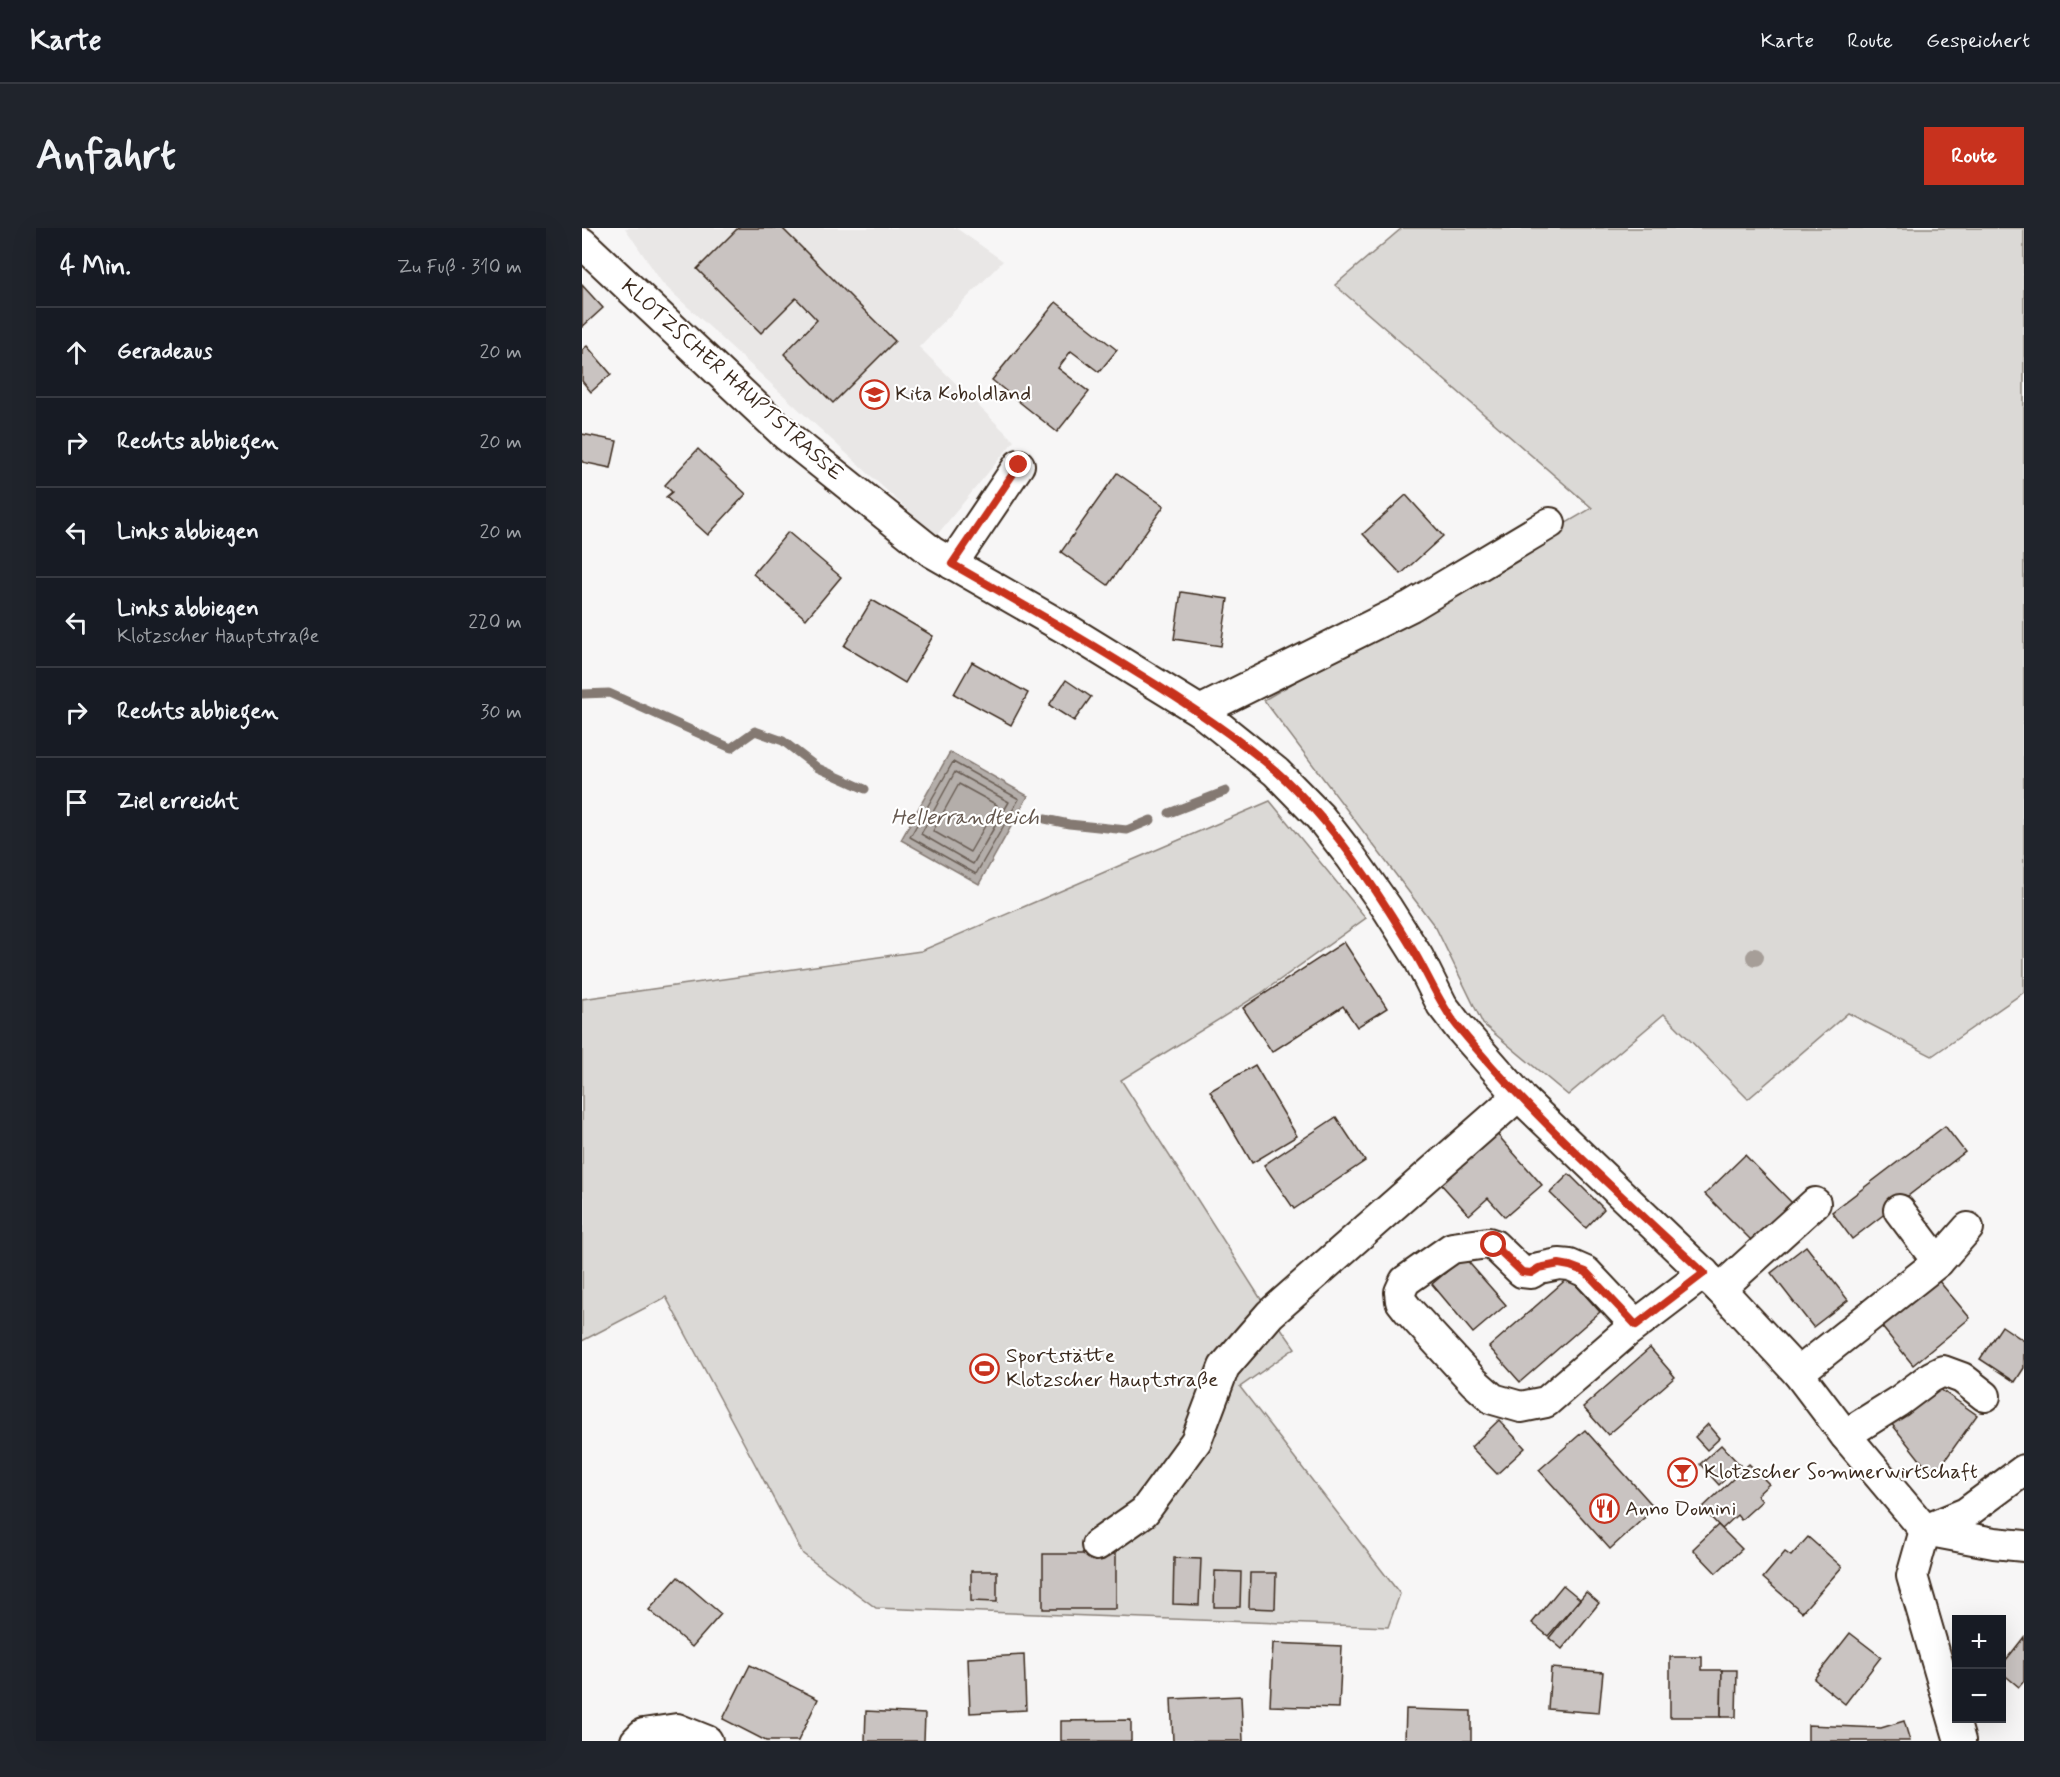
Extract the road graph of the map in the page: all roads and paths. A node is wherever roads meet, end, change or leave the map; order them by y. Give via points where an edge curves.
1 (582, 243) edge
2 (1019, 465) dead end
3 (1550, 523) dead end
4 (952, 564) junction
5 (1200, 711) junction
6 (1519, 1095) junction
7 (1815, 1203) dead end
8 (1899, 1210) dead end
9 (1968, 1228) dead end
10 (1938, 1262) junction
11 (1712, 1281) junction
12 (1636, 1325) junction
13 (1798, 1372) junction
14 (1985, 1396) dead end
15 (1845, 1436) junction
16 (2024, 1470) edge
17 (1925, 1530) junction
18 (1096, 1545) dead end
19 (2024, 1546) edge
20 (640, 1737) edge
21 (707, 1741) edge
22 (1960, 1741) edge

1 - 4 street, KLOTZSCHER HAUPTSTRASSE via 787,436
2 - 4 street
3 - 5 street via 1411,606
4 - 5 street, KLOTZSCHER HAUPTSTRASSE
5 - 6 street, KLOTZSCHER HAUPTSTRASSE via 1276,772 1320,817 1387,908 1442,1005
6 - 11 street, KLOTZSCHER HAUPTSTRASSE
6 - 18 street via 1270,1314 1224,1367 1196,1441 1144,1512
7 - 11 street
8 - 10 street
9 - 10 street
10 - 13 street
11 - 12 street
11 - 13 street, KLOTZSCHER HAUPTSTRASSE
12 - 12 street via 1546,1402 1521,1407 1492,1399 1474,1382 1401,1301 1400,1292 1405,1281 1452,1248 1488,1243 1522,1272 1559,1264 1586,1272
13 - 15 street, KLOTZSCHER HAUPTSTRASSE
14 - 15 street via 1962,1378 1943,1371
15 - 17 street, KLOTZSCHER HAUPTSTRASSE
16 - 17 street via 1966,1513
17 - 19 street
17 - 22 street via 1912,1576
20 - 21 street via 677,1729

